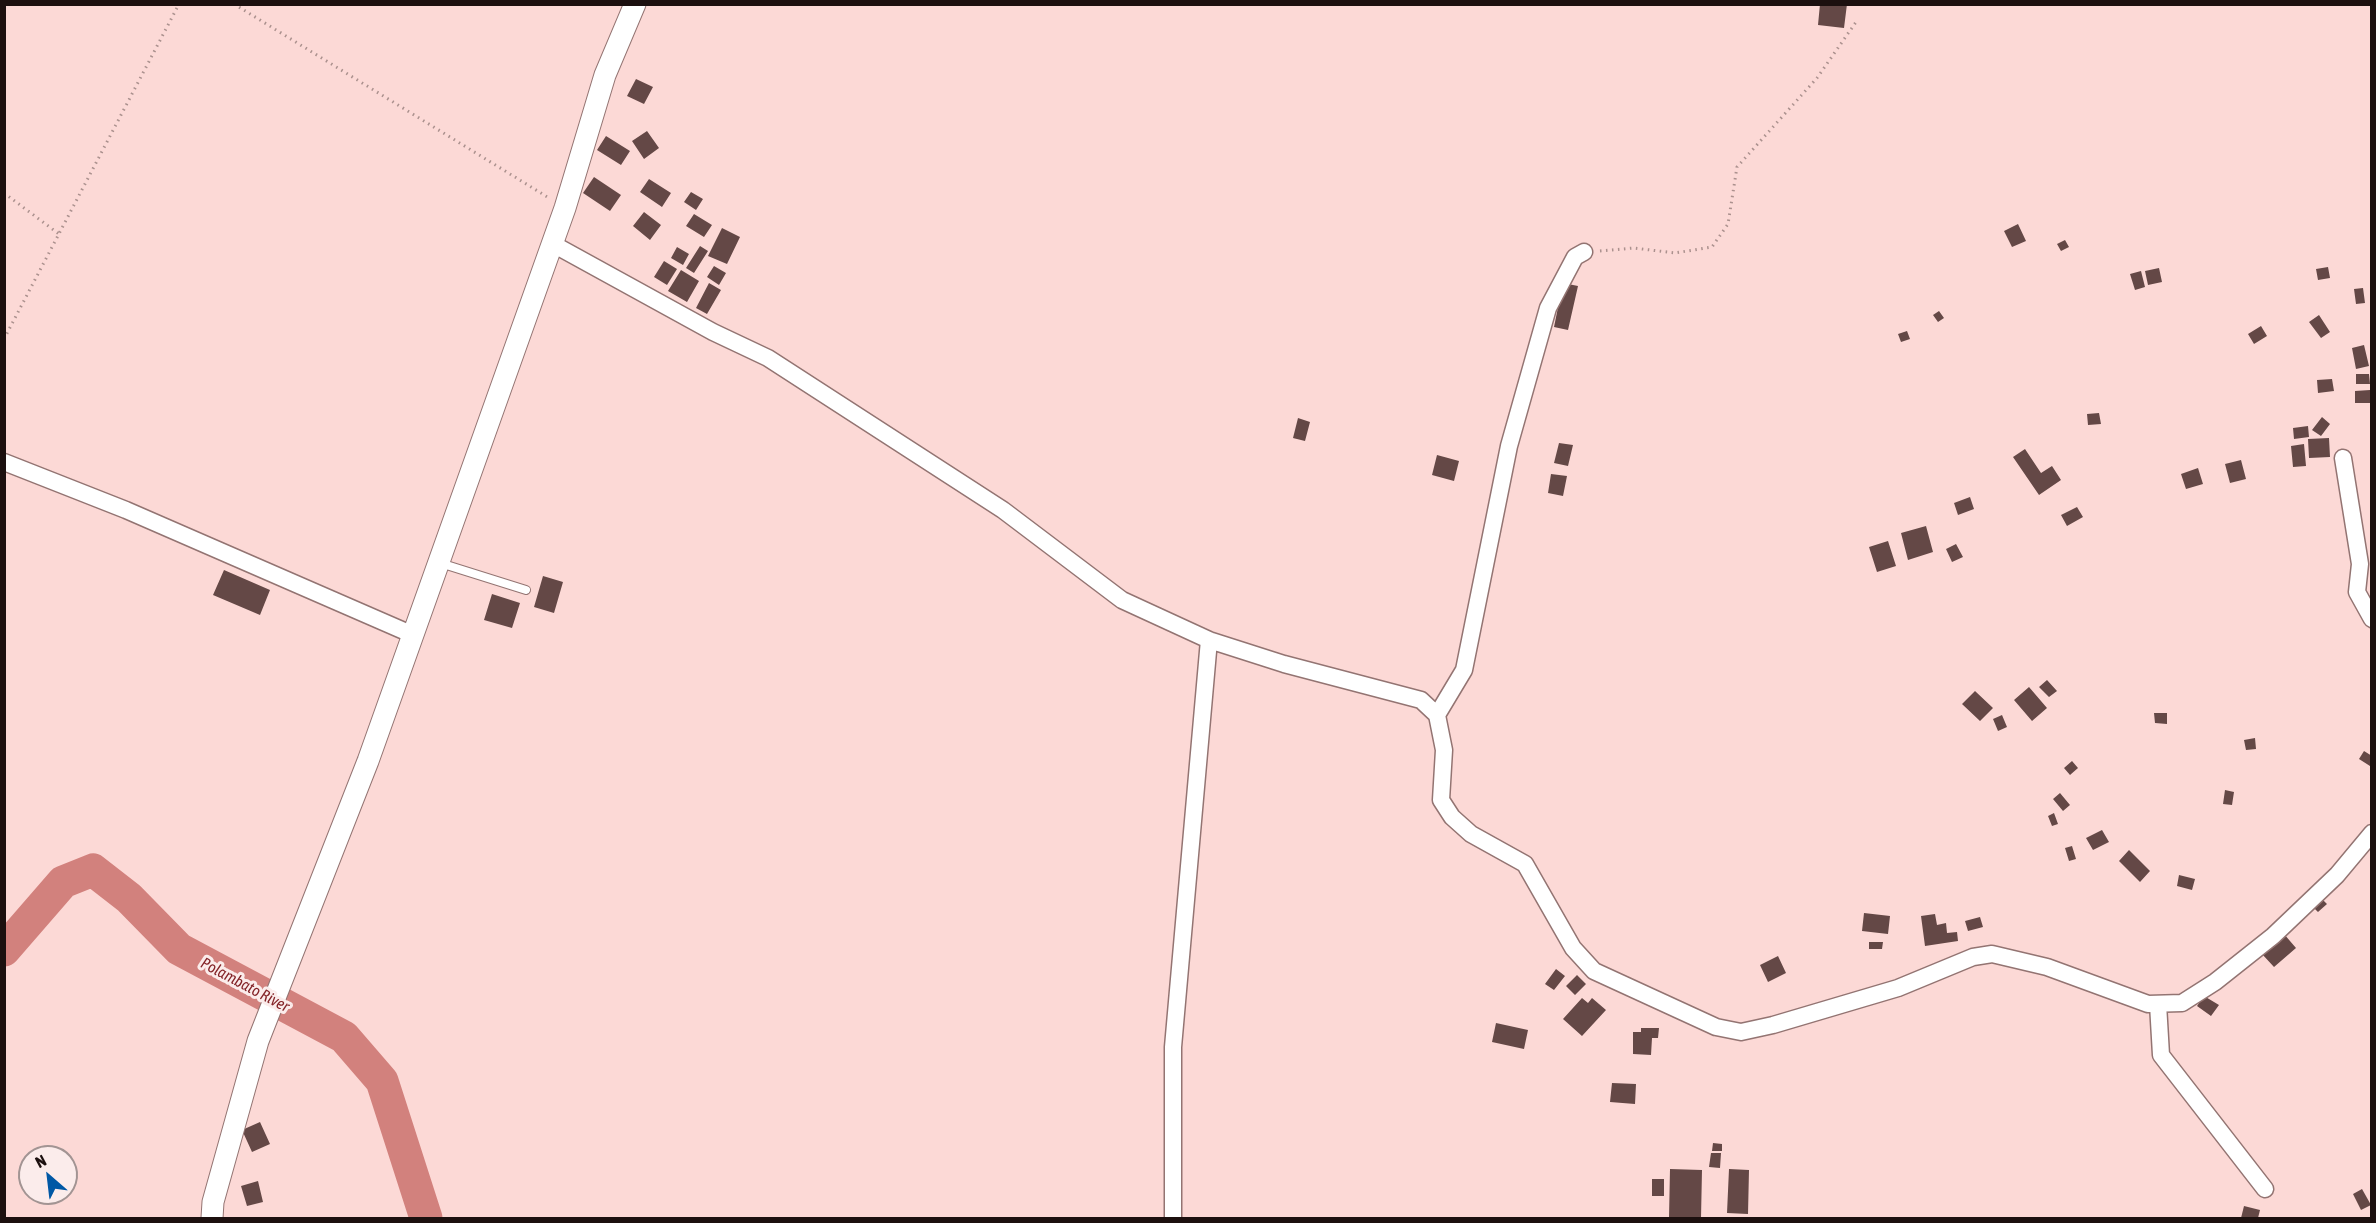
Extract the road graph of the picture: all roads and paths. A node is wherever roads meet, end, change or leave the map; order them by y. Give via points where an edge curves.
1 (179, 4) edge
2 (234, 4) edge
3 (635, 4) edge
4 (1856, 22) dead end
5 (4, 193) edge
6 (566, 208) junction
7 (59, 234) junction
8 (551, 243) junction
9 (1584, 252) joint
10 (4, 339) edge
11 (2343, 458) dead end
12 (4, 462) edge
13 (437, 562) junction
14 (526, 591) dead end
15 (2372, 619) edge
16 (411, 634) junction
17 (1209, 640) junction
18 (1437, 715) junction
19 (2372, 833) edge
20 (2158, 1004) junction
21 (2265, 1189) dead end
22 (212, 1218) edge
23 (1173, 1218) edge

1 - 7 path
2 - 6 path
3 - 6 street via 605,75
4 - 9 path via 1817,78 1737,166 1728,224 1712,247 1675,253 1634,248
5 - 7 path
6 - 8 street
7 - 10 path
8 - 13 street
8 - 17 street via 768,358 1003,510 1122,600
9 - 18 street via 1575,257 1548,308 1509,446 1464,670
11 - 15 street via 2360,564 2357,592
12 - 16 street via 126,510
13 - 14 lane
13 - 16 street
16 - 22 street via 368,761 258,1041 213,1202
17 - 18 street via 1421,700
17 - 23 street via 1173,1047
18 - 20 street via 1444,750 1441,800 1452,817 1471,834 1525,864 1573,948 1594,971 1716,1027 1741,1032 1773,1025 1898,988 1973,957 1992,954 2047,967 2148,1004
19 - 20 street via 2337,875 2248,956 2182,1003
20 - 21 street via 2161,1055

